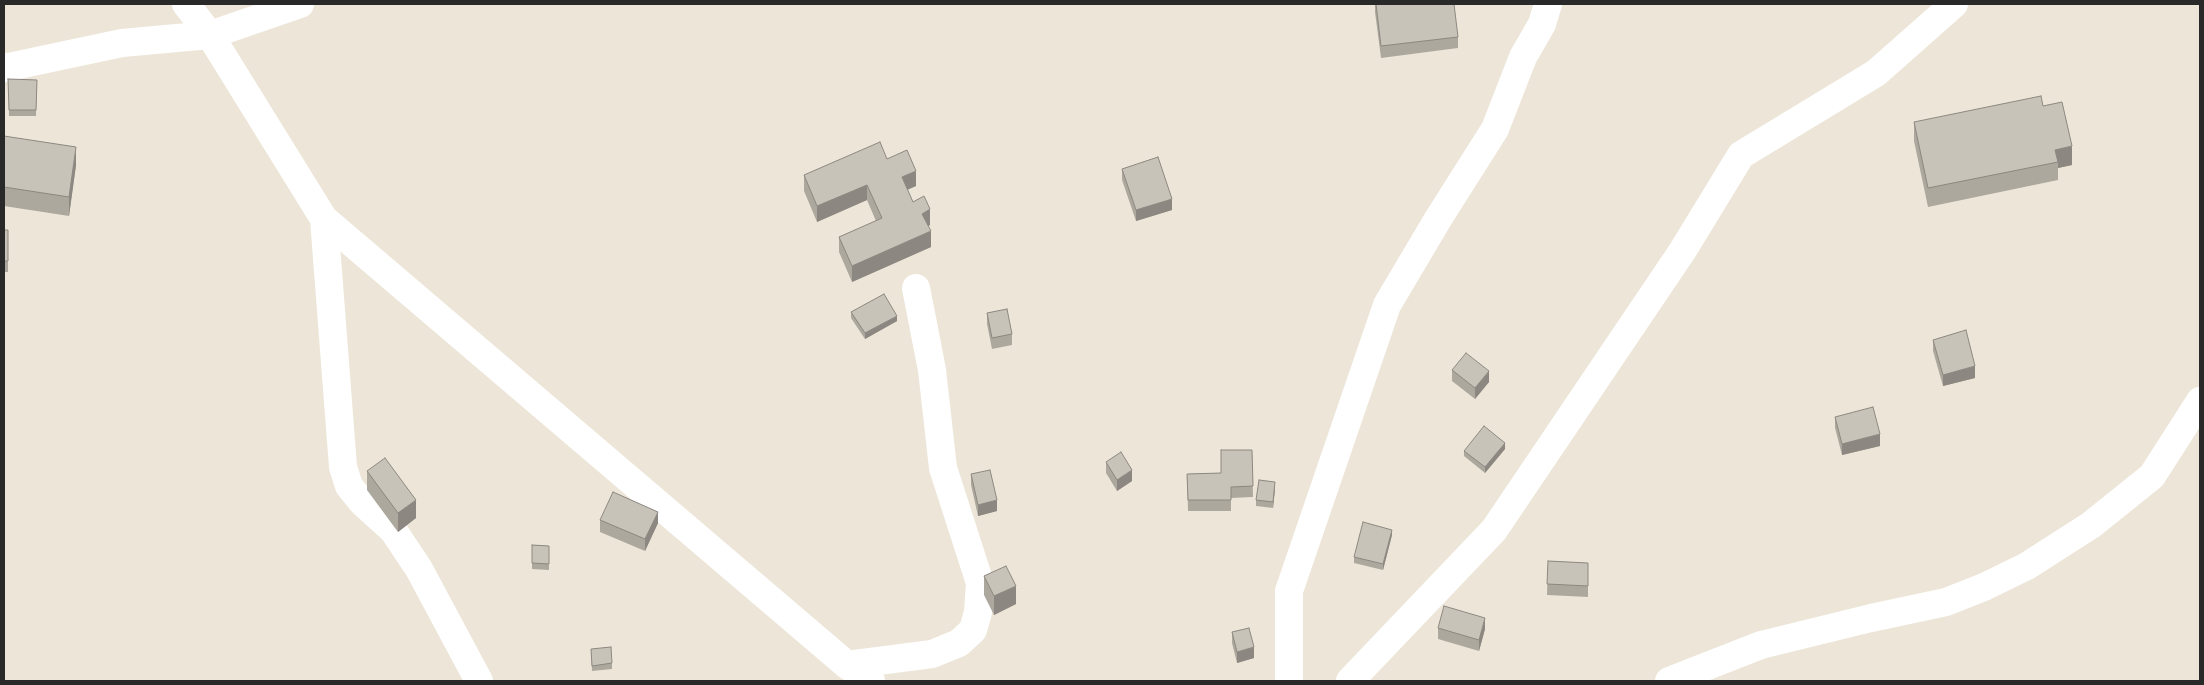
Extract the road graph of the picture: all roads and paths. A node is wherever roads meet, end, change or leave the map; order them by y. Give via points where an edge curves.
1 (186, 4) edge
2 (300, 4) edge
3 (1548, 4) edge
4 (1954, 4) edge
5 (210, 35) junction
6 (4, 68) edge
7 (324, 219) junction
8 (916, 288) dead end
9 (2200, 401) edge
10 (846, 665) junction
11 (479, 681) edge
12 (871, 681) edge
13 (1289, 681) edge
14 (1350, 681) edge
15 (1670, 681) edge

1 - 5 street
2 - 5 street
3 - 13 street via 1495,129 1387,305 1289,591
4 - 14 street via 1876,73 1741,156 1683,250 1494,530
5 - 6 street via 122,43
5 - 7 street
7 - 10 street
7 - 11 street via 343,467 349,486 393,530 419,568
8 - 10 street via 932,370 943,468 980,583 978,612 972,630 959,643 932,654
9 - 15 street via 2152,476 2090,525 2027,566 1946,602 1761,645
10 - 12 street

